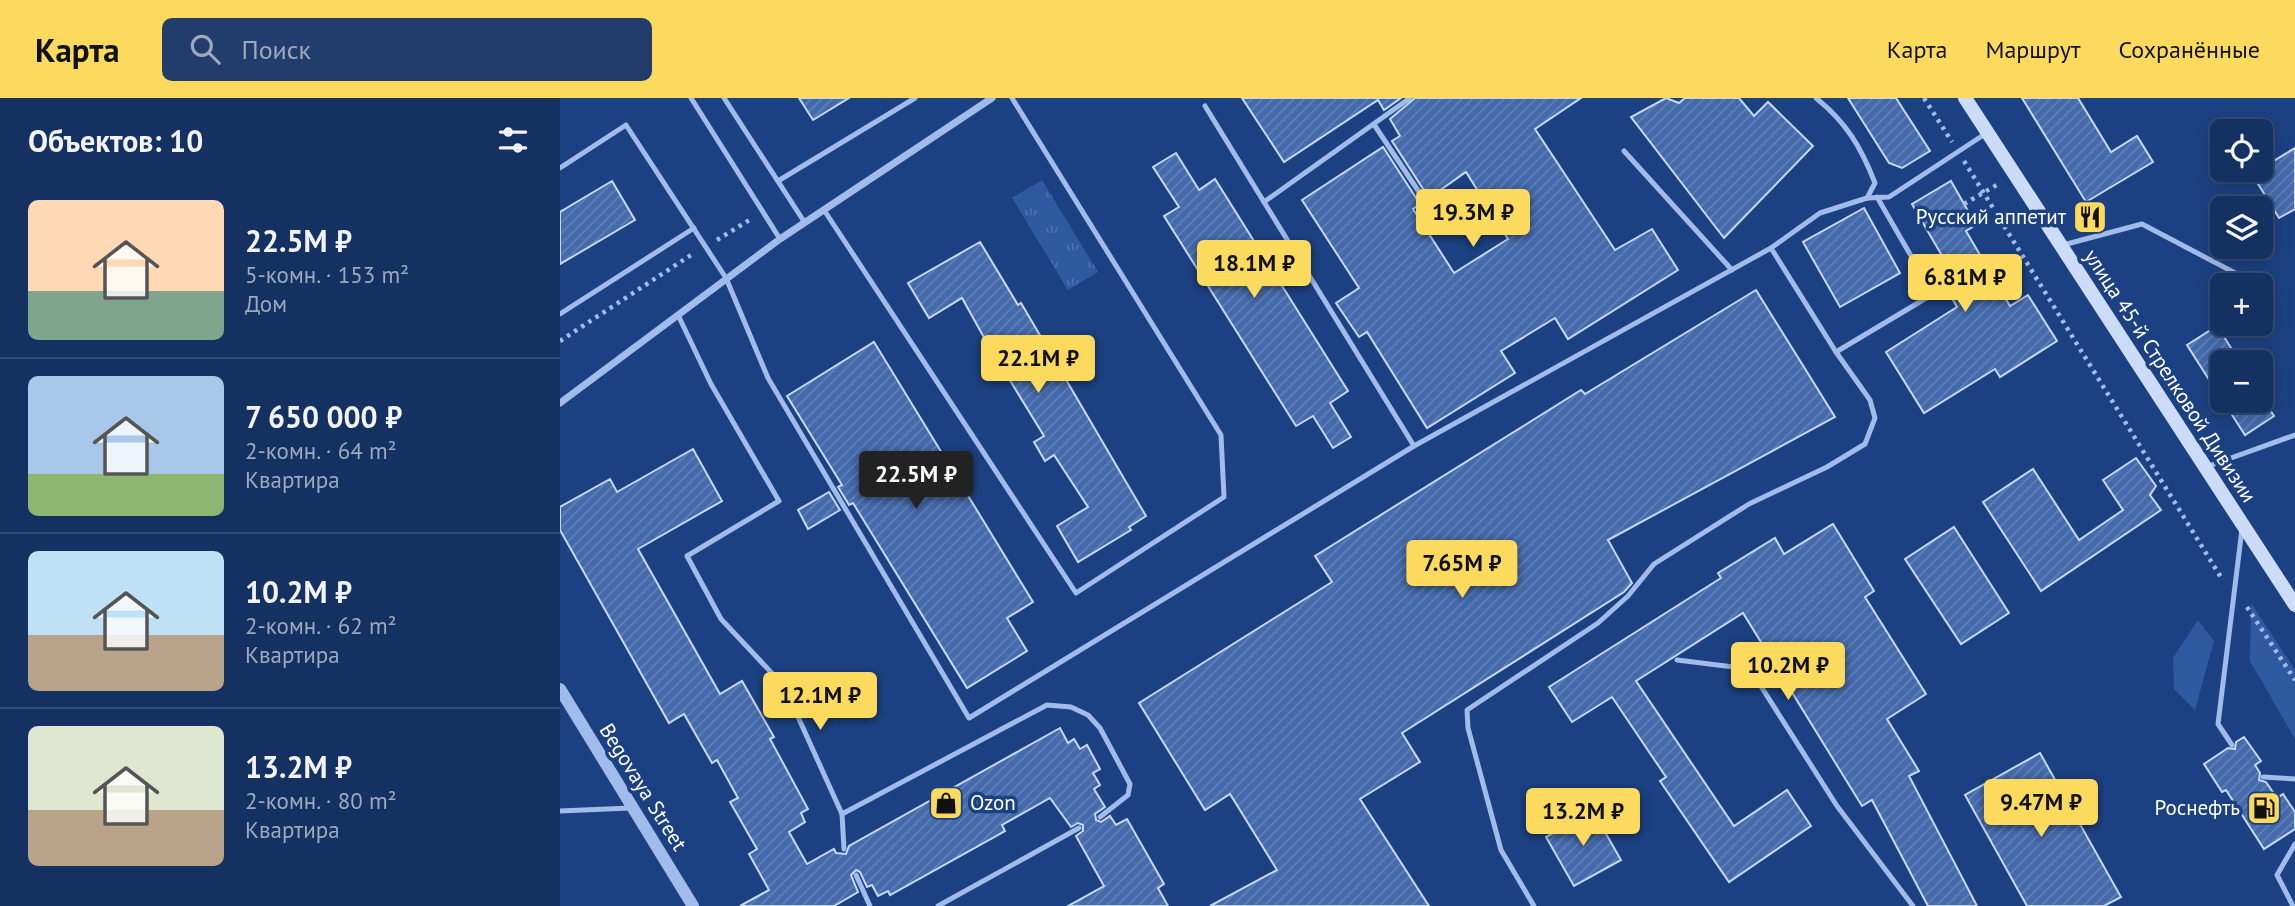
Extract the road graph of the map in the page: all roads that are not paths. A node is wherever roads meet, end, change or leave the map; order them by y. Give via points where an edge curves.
1 (691, 98) edge
2 (724, 98) edge
3 (915, 98) edge
4 (992, 98) edge
5 (1012, 98) edge
6 (1410, 98) edge
7 (1816, 98) edge
8 (1965, 98) edge
9 (1205, 106) dead end
10 (1375, 126) junction
11 (1988, 132) junction
12 (1624, 151) dead end
13 (560, 168) edge
14 (778, 181) junction
15 (1877, 197) junction
16 (1867, 198) junction
17 (1264, 202) junction
18 (824, 210) junction
19 (804, 223) junction
20 (694, 228) junction
21 (1445, 231) dead end
22 (780, 239) junction
23 (2061, 245) junction
24 (1772, 248) junction
25 (1731, 270) junction
26 (2235, 273) edge
27 (726, 278) junction
28 (560, 314) edge
29 (678, 315) junction
30 (1836, 352) junction
31 (560, 402) edge
32 (2295, 435) edge
33 (1414, 446) junction
34 (2204, 468) junction
35 (2242, 526) junction
36 (2295, 605) edge
37 (1677, 660) dead end
38 (560, 689) edge
39 (2232, 746) dead end
40 (2263, 777) dead end
41 (2295, 779) edge
42 (633, 808) junction
43 (560, 811) edge
44 (842, 814) junction
45 (1100, 817) dead end
46 (1079, 828) dead end
47 (2295, 844) edge
48 (844, 849) dead end
49 (856, 875) dead end
50 (693, 906) edge
51 (870, 906) edge
52 (938, 906) edge
53 (1534, 906) edge
54 (1913, 906) edge
55 (2293, 906) edge

1 - 22 lane
2 - 14 lane
3 - 14 lane
4 - 18 street
5 - 18 lane via 1222,435 1224,497 1076,593
6 - 10 lane
7 - 16 lane via 1841,118 1868,165 1875,183
8 - 11 main road, улица 45-й Стрелковой Дивизии
9 - 17 lane
10 - 17 lane
10 - 21 lane
11 - 15 lane via 1889,197
11 - 23 main road, улица 45-й Стрелковой Дивизии
12 - 25 lane
13 - 20 lane via 626,125
14 - 19 lane
15 - 16 lane
15 - 30 lane via 1933,294
16 - 24 lane via 1820,213
17 - 33 lane
18 - 19 street
19 - 22 street
20 - 27 lane
20 - 28 lane
22 - 27 street
23 - 26 lane via 2142,224
23 - 34 main road, улица 45-й Стрелковой Дивизии
24 - 25 lane
24 - 30 lane
25 - 33 lane
27 - 29 street
27 - 33 lane via 768,378 969,718
29 - 31 street
29 - 44 lane via 711,384 779,501 687,556 721,619 784,686
30 - 53 lane via 1870,400 1875,418 1865,444 1749,504 1654,564 1628,597 1598,623 1467,710 1500,850
32 - 34 lane
34 - 35 main road, улица 45-й Стрелковой Дивизии
35 - 36 main road, улица 45-й Стрелковой Дивизии
35 - 39 lane via 2217,724
37 - 54 lane via 1750,669 1837,806
38 - 42 street, Begovaya Street
40 - 41 lane
42 - 43 lane
42 - 50 street, Begovaya Street
44 - 45 lane via 1047,705 1071,707 1088,715 1100,728 1129,784 1128,795
44 - 48 lane
46 - 52 lane
47 - 55 lane via 2277,875
49 - 51 lane

